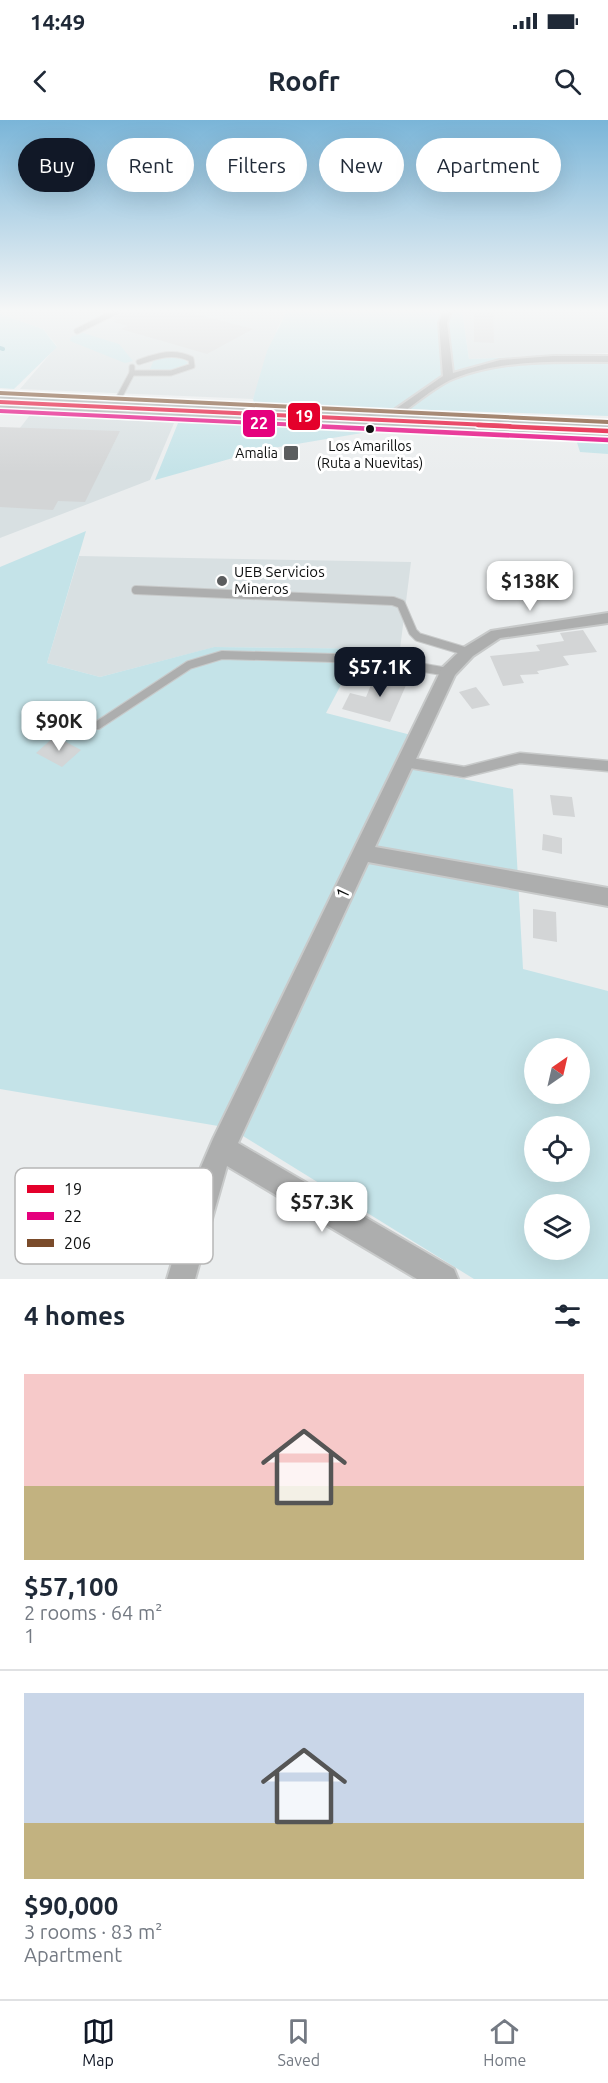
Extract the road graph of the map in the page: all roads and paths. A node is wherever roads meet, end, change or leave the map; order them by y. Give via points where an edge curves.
1 (192, 365) edge
2 (447, 365) edge
3 (492, 365) edge
4 (448, 377) junction
5 (0, 396) edge
6 (0, 402) edge
7 (116, 404) junction
8 (390, 417) junction
9 (608, 422) edge
10 (608, 431) edge
11 (136, 590) dead end
12 (608, 618) edge
13 (468, 652) junction
14 (448, 672) junction
15 (98, 725) dead end
16 (405, 762) junction
17 (608, 766) edge
18 (362, 853) junction
19 (608, 897) edge
20 (222, 1148) junction
21 (213, 1170) edge
22 (185, 1264) edge
23 (181, 1279) edge
24 (444, 1279) edge

1 - 7 lane via 186,371 173,373 132,370
2 - 4 street
3 - 4 street
4 - 8 street
5 - 7 highway
6 - 7 highway
7 - 8 highway
8 - 9 highway
8 - 10 highway
11 - 13 lane via 393,601 401,604 418,638
12 - 13 street, 1 via 496,634
13 - 14 street, 1
14 - 15 lane via 371,659 222,655 189,665
14 - 16 street, 1
16 - 17 lane via 464,772 520,758
16 - 18 street, 1
18 - 19 street
18 - 20 street, 1
20 - 21 street, 1
20 - 24 street
22 - 23 street, 1

